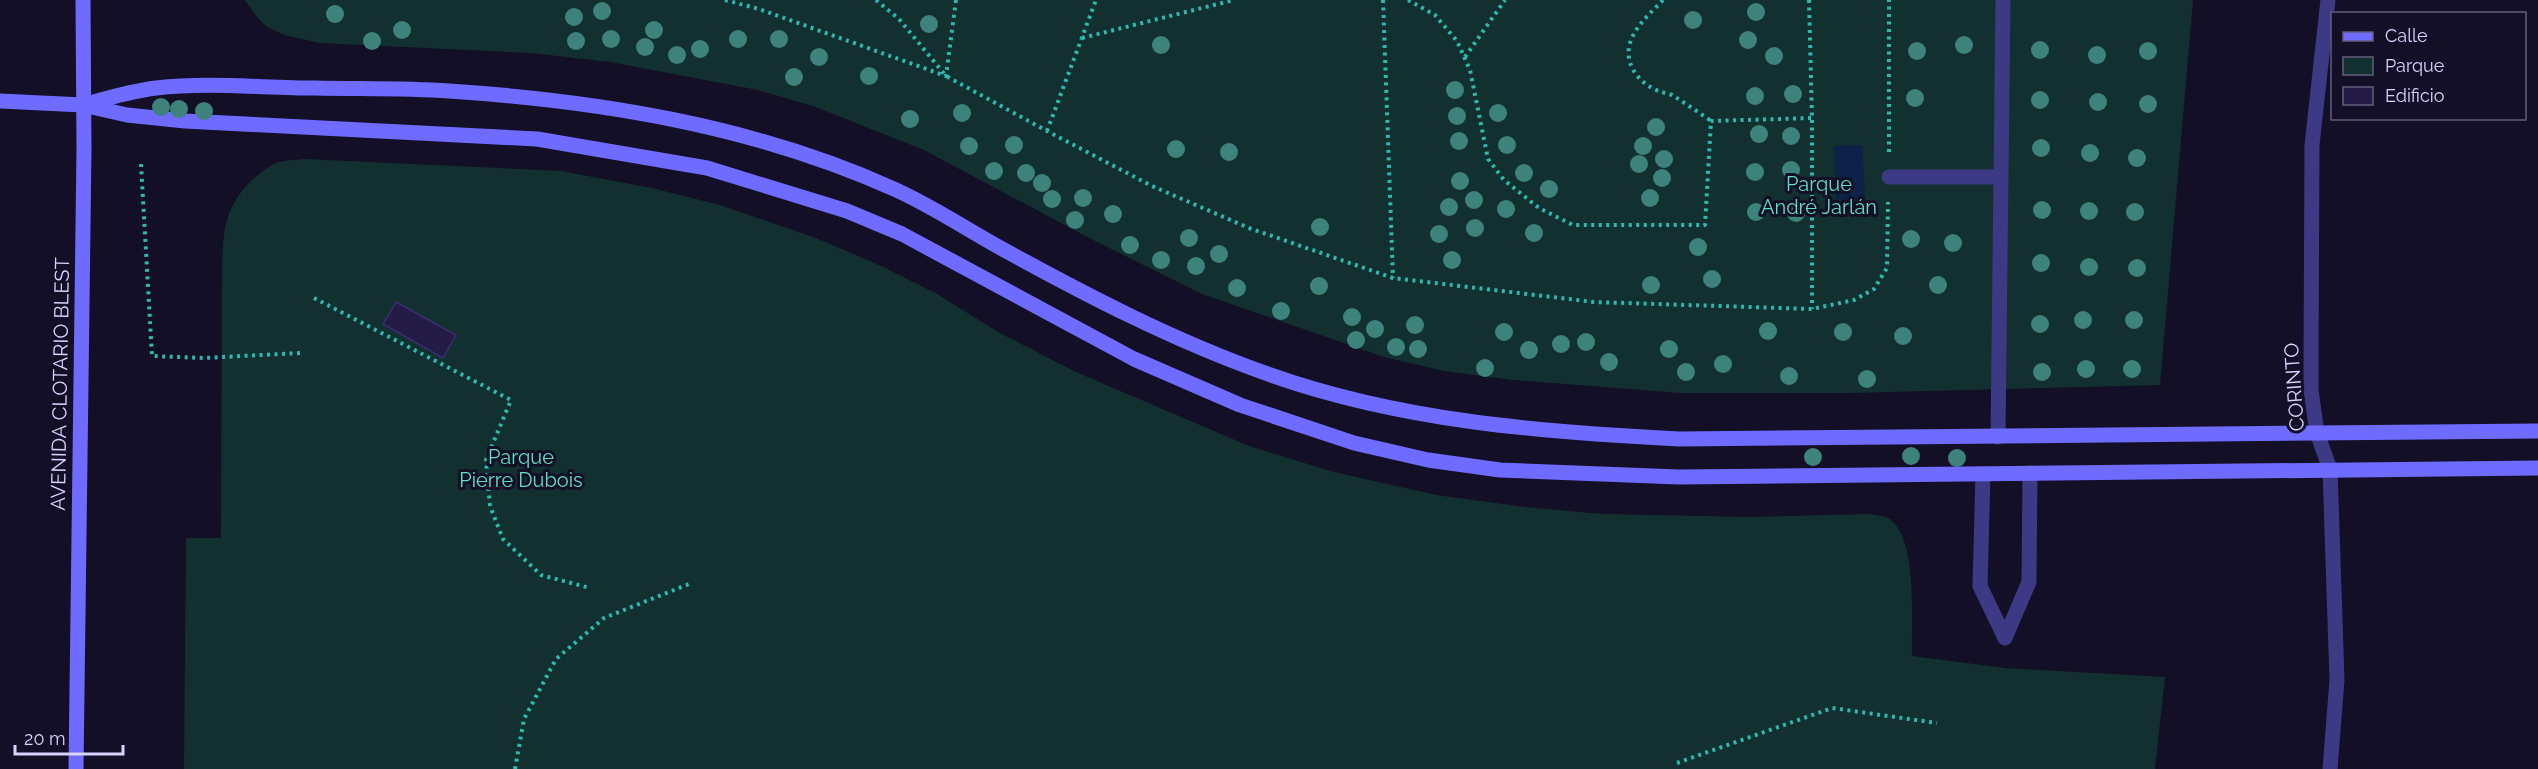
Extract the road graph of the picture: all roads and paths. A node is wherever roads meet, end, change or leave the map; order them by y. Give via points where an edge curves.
1 (83, 0) edge
2 (725, 0) edge
3 (876, 0) edge
4 (957, 0) edge
5 (1096, 0) edge
6 (1234, 0) edge
7 (1383, 0) edge
8 (1408, 0) edge
9 (1504, 0) edge
10 (1663, 0) edge
11 (1809, 0) edge
12 (1889, 0) edge
13 (2003, 0) edge
14 (2328, 0) edge
15 (1082, 38) junction
16 (1464, 57) junction
17 (946, 76) junction
18 (0, 101) edge
19 (84, 105) junction
20 (1812, 118) junction
21 (1711, 121) junction
22 (1047, 131) junction
23 (141, 164) dead end
24 (1888, 177) junction
25 (2000, 177) junction
26 (1393, 278) junction
27 (314, 298) dead end
28 (1812, 309) junction
29 (300, 353) dead end
30 (2538, 431) edge
31 (2317, 433) junction
32 (1998, 436) junction
33 (2538, 468) edge
34 (2330, 469) junction
35 (2030, 473) junction
36 (1983, 474) junction
37 (689, 584) dead end
38 (590, 588) dead end
39 (1937, 723) dead end
40 (1677, 764) dead end
41 (76, 769) edge
42 (515, 769) edge
43 (2330, 769) edge

1 - 19 main road, AVENIDA CLOTARIO BLEST
2 - 17 path
3 - 17 path via 899,19
4 - 17 path
5 - 15 path
6 - 15 path
7 - 26 path
8 - 16 path via 1435,15 1457,41
9 - 16 path
10 - 21 path via 1645,17 1632,39 1628,58 1641,80
11 - 20 path
12 - 24 path
13 - 25 street
14 - 31 street, CORINTO via 2312,145 2311,390
15 - 22 path
16 - 21 path via 1488,159 1504,180 1539,208 1573,225 1705,225
17 - 22 path
18 - 19 main road
19 - 32 main road via 128,92 189,86 446,90 634,110 772,143 844,167 900,191 1094,298 1196,347 1278,378 1375,406 1501,425 1679,439
19 - 36 main road via 127,115 185,121 537,139 707,168 847,212 902,234 1134,359 1240,405 1354,443 1428,460 1500,470 1611,476
19 - 41 main road, AVENIDA CLOTARIO BLEST
20 - 21 path
20 - 28 path
22 - 26 path via 1173,195 1306,249
23 - 29 path via 152,356 203,358
24 - 25 street
24 - 28 path via 1887,268 1874,289 1854,300
25 - 32 street
26 - 28 path via 1594,302
27 - 38 path via 511,400 486,460 490,506 503,539 541,574
30 - 31 main road
31 - 32 main road
31 - 34 street, CORINTO
33 - 34 main road
34 - 35 main road
34 - 43 street, CORINTO via 2337,680
35 - 36 main road
35 - 36 street via 2029,582 2005,638 1980,586
37 - 42 path via 604,618 556,659 524,718
39 - 40 path via 1832,708

